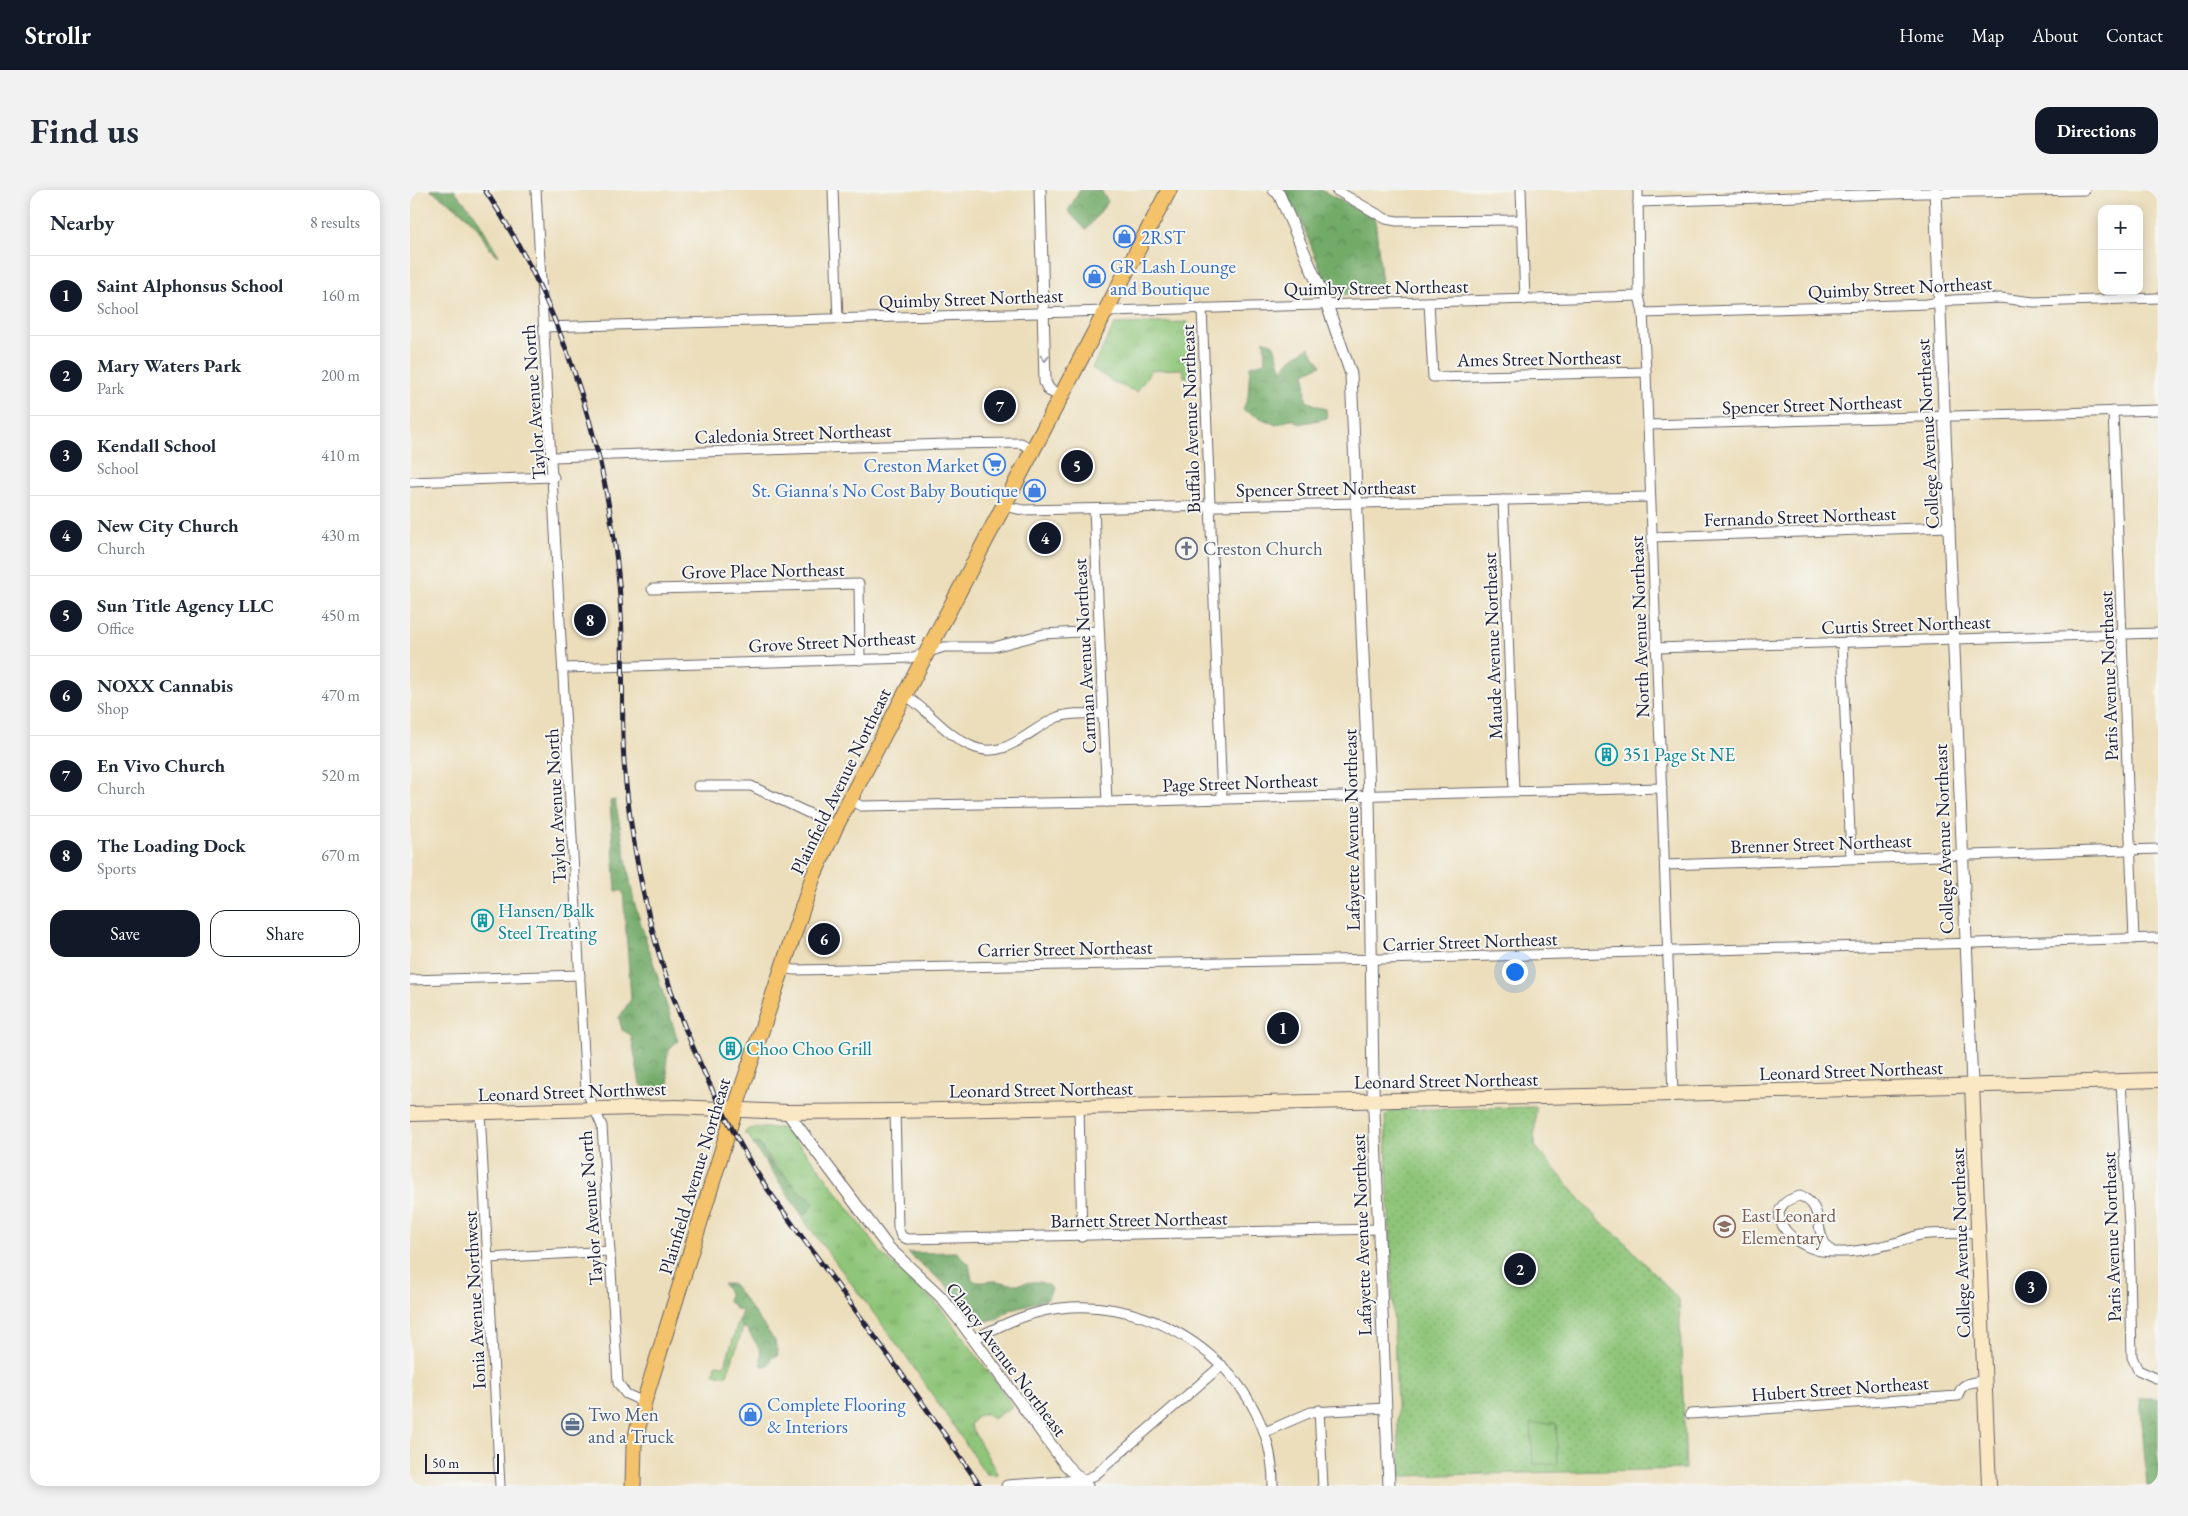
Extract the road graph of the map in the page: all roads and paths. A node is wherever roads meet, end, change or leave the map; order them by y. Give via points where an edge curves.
1 (536, 190) edge
2 (833, 190) edge
3 (1040, 190) edge
4 (1169, 190) edge
5 (1274, 190) edge
6 (1336, 190) edge
7 (1521, 190) edge
8 (1638, 190) edge
9 (2085, 190) edge
10 (1935, 191) edge
11 (1788, 193) edge
12 (1638, 202) junction
13 (1522, 220) junction
14 (1639, 296) junction
15 (2158, 298) edge
16 (1525, 300) junction
17 (1429, 302) junction
18 (1940, 302) junction
19 (1327, 305) junction
20 (1202, 308) junction
21 (1106, 310) junction
22 (1044, 312) junction
23 (1643, 313) junction
24 (838, 319) junction
25 (544, 327) junction
26 (1646, 372) junction
27 (1062, 396) junction
28 (2158, 410) edge
29 (2113, 412) junction
30 (1945, 415) junction
31 (1648, 425) junction
32 (1033, 450) junction
33 (553, 457) junction
34 (554, 477) junction
35 (410, 482) edge
36 (1650, 497) junction
37 (1503, 500) junction
38 (1356, 504) junction
39 (1004, 506) junction
40 (1209, 507) junction
41 (1094, 509) junction
42 (1950, 527) junction
43 (1652, 537) junction
44 (652, 589) dead end
45 (1098, 631) junction
46 (2158, 633) edge
47 (2122, 634) junction
48 (1954, 638) junction
49 (1842, 643) junction
50 (1656, 648) junction
51 (927, 652) junction
52 (860, 660) junction
53 (564, 668) junction
54 (905, 695) junction
55 (1104, 714) junction
56 (698, 786) dead end
57 (1662, 788) junction
58 (1514, 791) junction
59 (1369, 794) junction
60 (1222, 798) junction
61 (850, 800) junction
62 (1107, 802) junction
63 (836, 826) junction
64 (2158, 849) edge
65 (2131, 850) junction
66 (1962, 854) junction
67 (1851, 858) junction
68 (1665, 865) junction
69 (2158, 938) edge
70 (2134, 939) junction
71 (1966, 943) junction
72 (1667, 952) junction
73 (1371, 960) junction
74 (783, 968) junction
75 (580, 975) junction
76 (410, 980) edge
77 (2121, 1080) junction
78 (2158, 1080) edge
79 (1972, 1085) junction
80 (1673, 1094) junction
81 (1374, 1100) junction
82 (1079, 1107) junction
83 (594, 1108) junction
84 (735, 1109) junction
85 (895, 1111) junction
86 (480, 1112) junction
87 (787, 1112) junction
88 (410, 1114) edge
89 (1378, 1229) junction
90 (1978, 1233) junction
91 (1082, 1237) junction
92 (610, 1251) junction
93 (1833, 1252) junction
94 (488, 1258) junction
95 (974, 1339) junction
96 (1222, 1366) junction
97 (2158, 1378) edge
98 (1984, 1381) junction
99 (644, 1402) junction
100 (1386, 1408) junction
101 (1319, 1410) junction
102 (1690, 1414) dead end
103 (1265, 1432) junction
104 (1084, 1484) edge
105 (500, 1486) edge
106 (633, 1486) edge
107 (1008, 1486) edge
108 (1273, 1486) edge
109 (1323, 1486) edge
110 (1389, 1486) edge
111 (1989, 1486) edge

1 - 25 street, Taylor Avenue North
2 - 24 street
3 - 22 street
4 - 21 main road, Plainfield Avenue Northeast
5 - 19 street, Lafayette Avenue Northeast via 1279,194
6 - 13 street via 1386,219 1397,221
7 - 13 street
8 - 12 street, North Avenue Northeast
9 - 10 street
10 - 11 street
10 - 18 street, College Avenue Northeast
11 - 12 street
12 - 14 street, North Avenue Northeast
13 - 16 street
14 - 16 street, Quimby Street Northeast
14 - 23 street, North Avenue Northeast
15 - 18 street, Quimby Street Northeast via 2034,302 2000,298
16 - 17 street, Quimby Street Northeast
17 - 19 street, Quimby Street Northeast
17 - 26 street, Ames Street Northeast via 1433,377
18 - 23 street, Quimby Street Northeast
18 - 30 street, College Avenue Northeast
19 - 20 street, Quimby Street Northeast
19 - 38 street, Lafayette Avenue Northeast via 1351,374
20 - 21 street, Quimby Street Northeast
20 - 40 street, Buffalo Avenue Northeast
21 - 22 street, Quimby Street Northeast
21 - 27 main road, Plainfield Avenue Northeast
22 - 24 street, Quimby Street Northeast
22 -> 27 street via 1045,382 1049,390
23 - 26 street, North Avenue Northeast
24 - 25 street, Quimby Street Northeast
25 - 33 street, Taylor Avenue North
26 - 31 street, North Avenue Northeast
27 - 32 main road, Plainfield Avenue Northeast
28 - 29 street, Spencer Street Northeast
29 - 30 street, Spencer Street Northeast
29 - 47 street, Paris Avenue Northeast
30 - 31 street, Spencer Street Northeast
30 - 42 street, College Avenue Northeast
31 - 36 street, North Avenue Northeast
32 - 33 street, Caledonia Street Northeast via 1021,443 948,444
32 - 39 main road, Plainfield Avenue Northeast
33 - 34 street, Taylor Avenue North
34 - 35 street
34 - 53 street, Taylor Avenue North
36 - 37 street, Spencer Street Northeast
36 - 43 street, North Avenue Northeast
37 - 38 street, Spencer Street Northeast
37 - 58 street, Maude Avenue Northeast
38 - 40 street, Spencer Street Northeast
38 - 59 street, Lafayette Avenue Northeast
39 - 41 street, Spencer Street Northeast via 1023,510
39 - 51 main road, Plainfield Avenue Northeast
40 - 41 street, Spencer Street Northeast
40 - 60 street, Buffalo Avenue Northeast
41 - 45 street, Carman Avenue Northeast
42 - 43 street, Fernando Street Northeast
42 - 48 street, College Avenue Northeast
43 - 50 street, North Avenue Northeast
44 - 52 street, Grove Place Northeast via 859,584
45 - 51 street, Grove Street Northeast via 1056,632 994,647 944,647
45 - 55 street, Carman Avenue Northeast
46 - 47 street, Curtis Street Northeast
47 - 48 street, Curtis Street Northeast
47 - 65 street, Paris Avenue Northeast
48 - 49 street, Curtis Street Northeast
48 - 66 street, College Avenue Northeast
49 - 50 street, Curtis Street Northeast
49 - 67 street
50 - 57 street, North Avenue Northeast
51 - 52 street, Grove Street Northeast via 910,658
51 - 54 main road, Plainfield Avenue Northeast
52 - 53 street, Grove Street Northeast
53 - 75 street, Taylor Avenue North
54 - 55 street via 960,740 979,749 1014,745 1059,717
54 - 61 main road, Plainfield Avenue Northeast
55 - 62 street, Carman Avenue Northeast
56 - 63 street via 751,786
57 - 58 street, Page Street Northeast
57 - 68 street, North Avenue Northeast
58 - 59 street, Page Street Northeast
59 - 60 street, Page Street Northeast
59 - 73 street, Lafayette Avenue Northeast
60 - 62 street, Page Street Northeast
61 - 62 street, Page Street Northeast via 861,806
61 - 63 main road, Plainfield Avenue Northeast
63 - 74 main road, Plainfield Avenue Northeast via 815,872
64 - 65 street, Brenner Street Northeast
65 - 66 street, Brenner Street Northeast
65 - 70 street, Paris Avenue Northeast
66 - 67 street, Brenner Street Northeast
66 - 71 street, College Avenue Northeast
67 - 68 street, Brenner Street Northeast
68 - 72 street, North Avenue Northeast
69 - 70 street, Carrier Street Northeast
70 - 71 street, Carrier Street Northeast
71 - 72 street, Carrier Street Northeast
71 - 79 street, College Avenue Northeast
72 - 73 street, Carrier Street Northeast
72 - 80 street, North Avenue Northeast
73 - 74 street, Carrier Street Northeast
73 - 81 street, Lafayette Avenue Northeast
74 - 84 main road, Plainfield Avenue Northeast
75 - 76 street
75 - 83 street, Taylor Avenue North via 586,1090
77 - 78 main road, Leonard Street Northeast
77 - 79 main road, Leonard Street Northeast
77 - 97 street, Paris Avenue Northeast via 2132,1357 2138,1370
79 - 80 main road, Leonard Street Northeast
79 - 90 main road, College Avenue Northeast
80 - 81 main road, Leonard Street Northeast
81 - 82 main road, Leonard Street Northeast
81 - 89 street, Lafayette Avenue Northeast
82 - 85 main road, Leonard Street Northeast
82 - 91 street
83 - 84 main road, Leonard Street Northwest
83 - 86 main road, Leonard Street Northwest
83 - 92 street, Taylor Avenue North via 602,1126
84 - 87 main road, Leonard Street Northeast
84 - 99 main road, Plainfield Avenue Northeast
85 - 87 main road, Leonard Street Northeast
85 - 91 street, Barnett Street Northeast via 898,1227 901,1236 917,1240
86 - 88 main road, Leonard Street Northwest
86 - 94 street, Ionia Avenue Northwest
87 - 95 street, Clancy Avenue Northeast via 888,1247 941,1297
89 - 91 street, Barnett Street Northeast
89 - 100 street, Lafayette Avenue Northeast
90 - 93 street via 1920,1235 1882,1246
90 - 98 main road, College Avenue Northeast
92 - 94 street
92 - 99 street, Taylor Avenue North via 618,1383 626,1394
93 - 93 street via 1820,1238 1816,1210 1809,1199 1800,1196 1785,1201 1779,1218 1783,1228 1804,1245
94 - 105 street, Ionia Avenue Northwest
95 - 96 street via 1037,1312 1070,1307 1100,1308 1130,1314 1171,1329 1196,1343
95 - 104 street, Clancy Avenue Northeast via 1065,1464
96 - 103 street via 1243,1391
96 - 104 street
98 - 102 street, Hubert Street Northeast via 1966,1384 1958,1396
98 - 111 main road, College Avenue Northeast
99 - 106 main road, Plainfield Avenue Northeast via 634,1445
100 - 101 street
100 - 110 street, Lafayette Avenue Northeast
101 - 103 street
101 - 109 street
103 - 108 street
104 - 107 street

